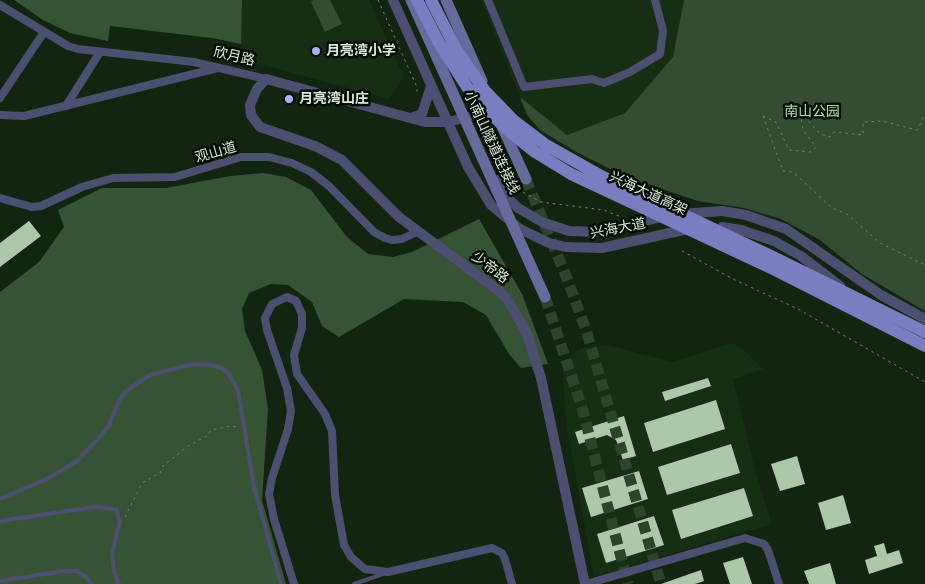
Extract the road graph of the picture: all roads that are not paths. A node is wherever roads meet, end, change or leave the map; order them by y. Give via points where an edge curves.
1 (392, 0) edge
2 (411, 0) edge
3 (418, 0) edge
4 (431, 0) edge
5 (446, 0) edge
6 (488, 0) edge
7 (655, 0) edge
8 (0, 5) edge
9 (44, 32) junction
10 (100, 52) junction
11 (223, 67) junction
12 (266, 79) junction
13 (431, 85) junction
14 (0, 98) edge
15 (66, 106) junction
16 (0, 115) edge
17 (468, 117) junction
18 (411, 118) junction
19 (448, 122) junction
20 (526, 179) tunnel mouth
21 (0, 198) edge
22 (417, 232) junction
23 (545, 297) tunnel mouth
24 (925, 319) edge
25 (925, 332) edge
26 (925, 346) edge
27 (0, 499) edge
28 (0, 521) edge
29 (388, 572) junction
30 (0, 581) edge
31 (91, 584) edge
32 (119, 584) edge
33 (281, 584) edge
34 (294, 584) edge
35 (354, 584) edge
36 (512, 584) edge
37 (585, 584) edge
38 (779, 584) edge

1 - 13 street, 兴海大道
2 - 23 main road, 小南山隧道连接线, bridge
3 - 17 street, 兴海大道
3 - 26 main road, 兴海大道高架, bridge via 439,43 467,87 504,128 535,152 584,180 769,267
4 - 25 main road, 兴海大道高架, bridge via 457,51 485,91 513,120 546,145 601,176
5 - 20 main road, 小南山隧道连接线
6 - 7 street via 524,87 592,79 604,83 660,54 663,30
8 - 9 street, 欣月路
9 - 10 street, 欣月路 via 68,46
9 - 14 street
10 - 11 street, 欣月路
10 - 15 street
11 - 12 street, 欣月路
11 - 15 street
12 - 18 street, 欣月路
12 - 22 street, 少帝路 via 250,105 251,115 260,127 315,146 342,160
13 - 18 street via 422,114
13 - 19 street, 兴海大道
15 - 16 street via 24,116
17 - 19 street, 欣月路
17 - 24 street, 兴海大道, bridge via 498,182 518,208 542,222 557,228 599,232 670,215 722,211 746,215 804,239 881,295
18 - 19 street, 欣月路
19 - 26 street, 兴海大道, bridge via 474,180 491,205 520,229 549,243 602,248 672,231 722,227 759,235 789,249
21 - 22 street, 观山道 via 41,206 82,187 113,178 175,177 241,157 269,157 311,172 374,232 385,238 402,239
22 - 37 street, 少帝路 via 500,292 524,327 546,395
27 - 33 lane via 45,480 76,462 109,424 126,391 150,375 194,364 222,368 238,390 254,487
28 - 32 lane via 95,507 116,509 120,522 112,553
29 - 34 street via 365,569 351,557 344,545 335,495 332,431 325,414 297,374 294,355 302,328 302,314 296,301 287,297 272,304 266,318 291,411 269,494
29 - 35 lane
29 - 36 street via 492,548 502,553
30 - 31 lane via 64,570 76,571
37 - 38 street via 745,538 764,544

